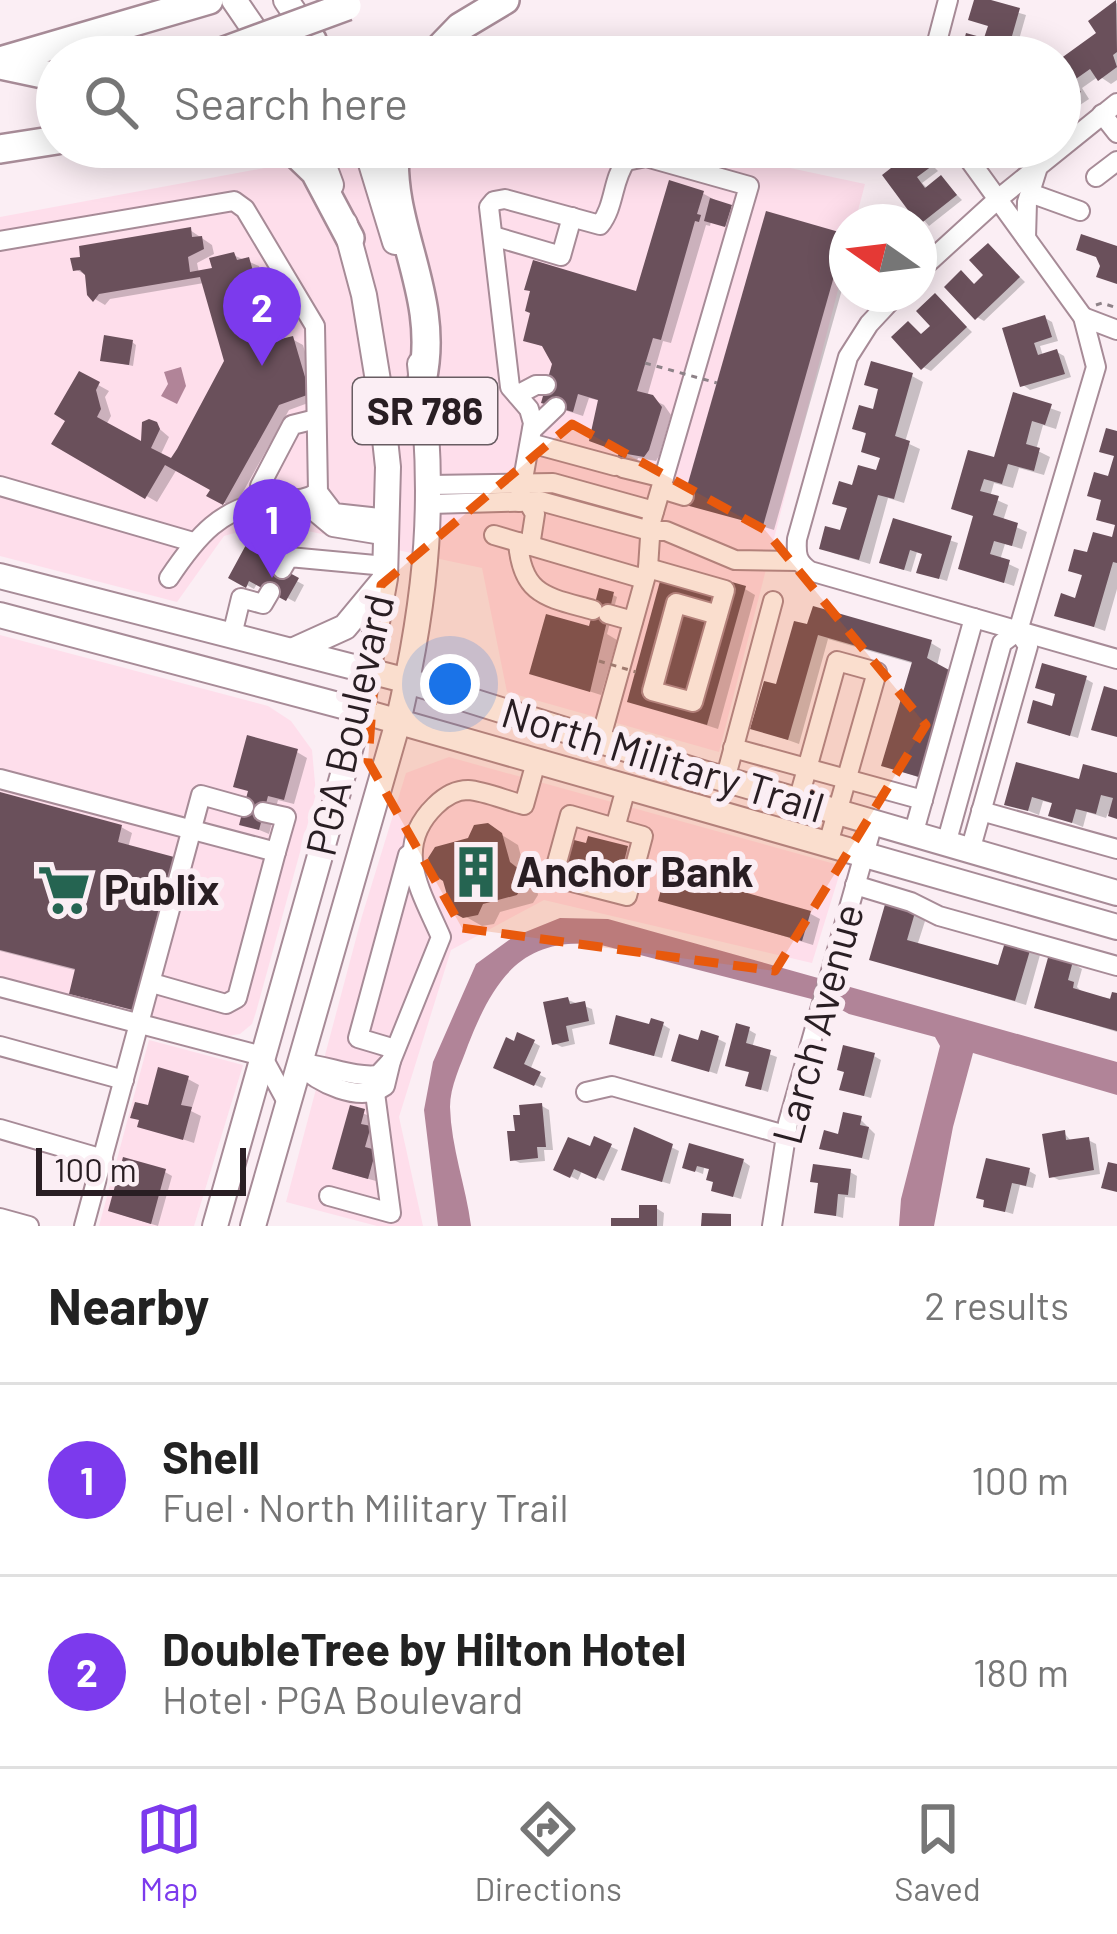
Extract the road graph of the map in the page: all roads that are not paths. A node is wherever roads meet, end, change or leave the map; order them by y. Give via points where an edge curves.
1 (234, 0) edge
2 (286, 0) edge
3 (506, 0) edge
4 (948, 0) edge
5 (355, 3) edge
6 (196, 4) edge
7 (90, 36) edge
8 (259, 36) edge
9 (265, 36) edge
10 (306, 36) edge
11 (451, 36) edge
12 (939, 36) edge
13 (36, 52) edge
14 (0, 63) edge
15 (36, 72) edge
16 (1109, 109) edge
17 (1081, 131) edge
18 (1117, 134) edge
19 (36, 143) edge
20 (0, 149) edge
21 (1117, 161) edge
22 (311, 168) edge
23 (325, 168) edge
24 (372, 168) edge
25 (394, 168) edge
26 (621, 168) edge
27 (685, 168) edge
28 (975, 168) edge
29 (1036, 168) edge
30 (1037, 168) edge
31 (1096, 178) dead end
32 (1030, 194) junction
33 (998, 199) junction
34 (1079, 211) dead end
35 (742, 212) junction
36 (572, 217) junction
37 (764, 218) dead end
38 (493, 236) junction
39 (350, 238) junction
40 (1026, 238) junction
41 (0, 241) edge
42 (937, 255) edge
43 (881, 312) edge
44 (1083, 317) junction
45 (1117, 330) edge
46 (1117, 343) edge
47 (1096, 368) junction
48 (422, 381) junction
49 (546, 385) dead end
50 (517, 395) junction
51 (556, 407) dead end
52 (316, 419) junction
53 (531, 436) junction
54 (662, 484) junction
55 (0, 486) edge
56 (430, 495) junction
57 (523, 495) junction
58 (684, 496) dead end
59 (310, 497) junction
60 (260, 503) junction
61 (652, 521) junction
62 (388, 527) junction
63 (494, 535) dead end
64 (194, 542) junction
65 (524, 544) junction
66 (798, 559) junction
67 (282, 569) dead end
68 (386, 572) junction
69 (646, 573) junction
70 (0, 575) edge
71 (170, 578) dead end
72 (270, 592) dead end
73 (773, 601) dead end
74 (0, 615) edge
75 (718, 615) junction
76 (974, 618) junction
77 (633, 621) junction
78 (1018, 631) junction
79 (232, 635) junction
80 (292, 651) junction
81 (1117, 659) edge
82 (370, 671) junction
83 (408, 681) junction
84 (362, 711) junction
85 (398, 722) junction
86 (600, 741) junction
87 (733, 748) junction
88 (536, 762) junction
89 (808, 770) junction
90 (0, 779) edge
91 (847, 779) junction
92 (724, 780) junction
93 (626, 788) junction
94 (923, 800) junction
95 (798, 801) junction
96 (981, 811) junction
97 (837, 813) junction
98 (873, 823) junction
99 (615, 828) junction
100 (191, 830) junction
101 (914, 835) junction
102 (828, 844) junction
103 (411, 846) junction
104 (958, 847) junction
105 (1117, 849) edge
106 (276, 852) junction
107 (864, 854) junction
108 (856, 885) junction
109 (1117, 893) edge
110 (1117, 927) edge
111 (294, 945) junction
112 (1117, 966) edge
113 (152, 983) junction
114 (0, 987) edge
115 (141, 1024) junction
116 (0, 1046) edge
117 (393, 1055) junction
118 (262, 1056) junction
119 (298, 1063) junction
120 (124, 1080) junction
121 (586, 1091) dead end
122 (375, 1093) junction
123 (287, 1102) junction
124 (0, 1130) edge
125 (785, 1135) junction
126 (103, 1159) junction
127 (329, 1196) dead end
128 (0, 1218) edge
129 (28, 1226) edge
130 (84, 1226) edge
131 (215, 1226) edge
132 (253, 1226) edge
133 (772, 1226) edge

1 - 8 main road
2 - 10 main road
3 - 11 highway
4 - 12 street
5 - 9 highway, bridge
6 - 7 highway
13 - 14 highway
14 - 15 highway
16 - 17 street
16 - 18 street
19 - 20 highway
21 - 31 street
22 - 39 highway
23 - 39 main road, PGA Boulevard / SR 786
24 - 48 main road, PGA Boulevard / SR 786 via 406,285
25 - 48 highway via 429,347
26 - 36 street via 600,225
27 - 35 street via 749,186
28 - 33 street
29 - 33 street
30 - 32 street
32 - 34 street
32 - 40 street
33 - 40 street
33 - 42 street
35 - 37 street
35 - 54 street
36 - 38 street via 561,256
36 - 38 street via 494,200
38 - 50 street
39 - 62 main road, PGA Boulevard / SR 786 via 376,356
40 - 44 street
41 - 52 street via 234,201 315,326
43 - 66 street via 840,379 796,539
44 - 45 street
44 - 47 street
46 - 47 street
47 - 78 street
48 - 56 main road, PGA Boulevard / SR 786
49 - 50 street
50 - 53 street via 529,409
51 - 53 street
52 - 59 street
52 - 60 street via 292,425 260,486
53 - 54 street
53 - 57 street
54 - 58 street
54 - 61 street
55 - 64 street
56 - 57 street
56 - 83 main road, PGA Boulevard / SR 786
57 - 61 street via 553,483
57 - 65 street via 535,514
59 - 60 street
59 - 62 street via 334,513
60 - 64 street via 210,524
61 - 66 street via 735,560
61 - 69 street
62 - 68 main road, PGA Boulevard / SR 786
63 - 65 street
64 - 71 street
65 - 69 street
65 - 77 street via 524,575 534,589
66 - 76 street via 810,572
67 - 68 street via 289,557
68 - 80 main road via 345,627
68 - 82 main road, PGA Boulevard / SR 786
69 - 75 street via 724,590
69 - 77 street
70 - 79 main road, North Military Trail
72 - 79 street via 263,604 242,598
73 - 87 street
74 - 84 main road, North Military Trail
75 - 75 street via 693,702 652,691 676,604
76 - 78 street
76 - 94 street
77 - 86 street
78 - 81 street
78 - 96 street via 1028,646
78 - 104 street via 1002,643
79 - 80 main road, North Military Trail
80 - 82 main road, North Military Trail
82 - 83 main road, North Military Trail
82 - 84 main road, PGA Boulevard / SR 786
83 - 85 main road, PGA Boulevard / SR 786
83 - 86 main road, North Military Trail
84 - 85 main road, North Military Trail
84 - 111 main road, PGA Boulevard / SR 786
85 - 88 main road, North Military Trail
85 - 119 main road, PGA Boulevard / SR 786
86 - 92 main road, North Military Trail
87 - 89 street
87 - 92 street
88 - 93 main road, North Military Trail
88 - 103 street via 524,806 468,790 446,795 422,819
89 - 91 street
89 - 91 street via 837,662 877,672
89 - 95 street
90 - 100 street
91 - 94 street
91 - 97 street
92 - 95 main road, North Military Trail
93 - 99 street
93 - 102 main road, North Military Trail
94 - 101 street
95 - 97 main road, North Military Trail
96 - 104 street
96 - 105 street
97 - 98 main road, North Military Trail
97 - 102 street
98 - 101 main road, North Military Trail
98 - 107 street, Larch Avenue
99 - 99 street via 570,815 553,877 627,896 643,836
100 - 106 street
100 - 106 street via 201,795 286,817
100 - 113 street
101 - 104 main road, North Military Trail
102 - 107 main road, North Military Trail
103 - 117 street via 441,938
103 - 117 street via 358,1038
104 - 109 main road, North Military Trail
106 - 113 street via 237,998 226,1004
107 - 108 street, Larch Avenue
107 - 110 main road, North Military Trail
108 - 112 street
108 - 125 street, Larch Avenue
111 - 118 main road, PGA Boulevard / SR 786
111 - 119 main road via 287,1042
113 - 115 street
114 - 115 street
115 - 118 street
115 - 120 street
116 - 120 street
117 - 119 street via 378,1075
117 - 122 street via 386,1086
118 - 123 street
118 - 131 main road, PGA Boulevard / SR 786
119 - 122 street via 314,1080
119 - 123 main road, PGA Boulevard / SR 786
120 - 126 street
121 - 125 street via 612,1086
122 - 127 street via 391,1214
123 - 132 main road, PGA Boulevard / SR 786
124 - 126 street
125 - 133 street, Larch Avenue
126 - 130 street
128 - 129 street

